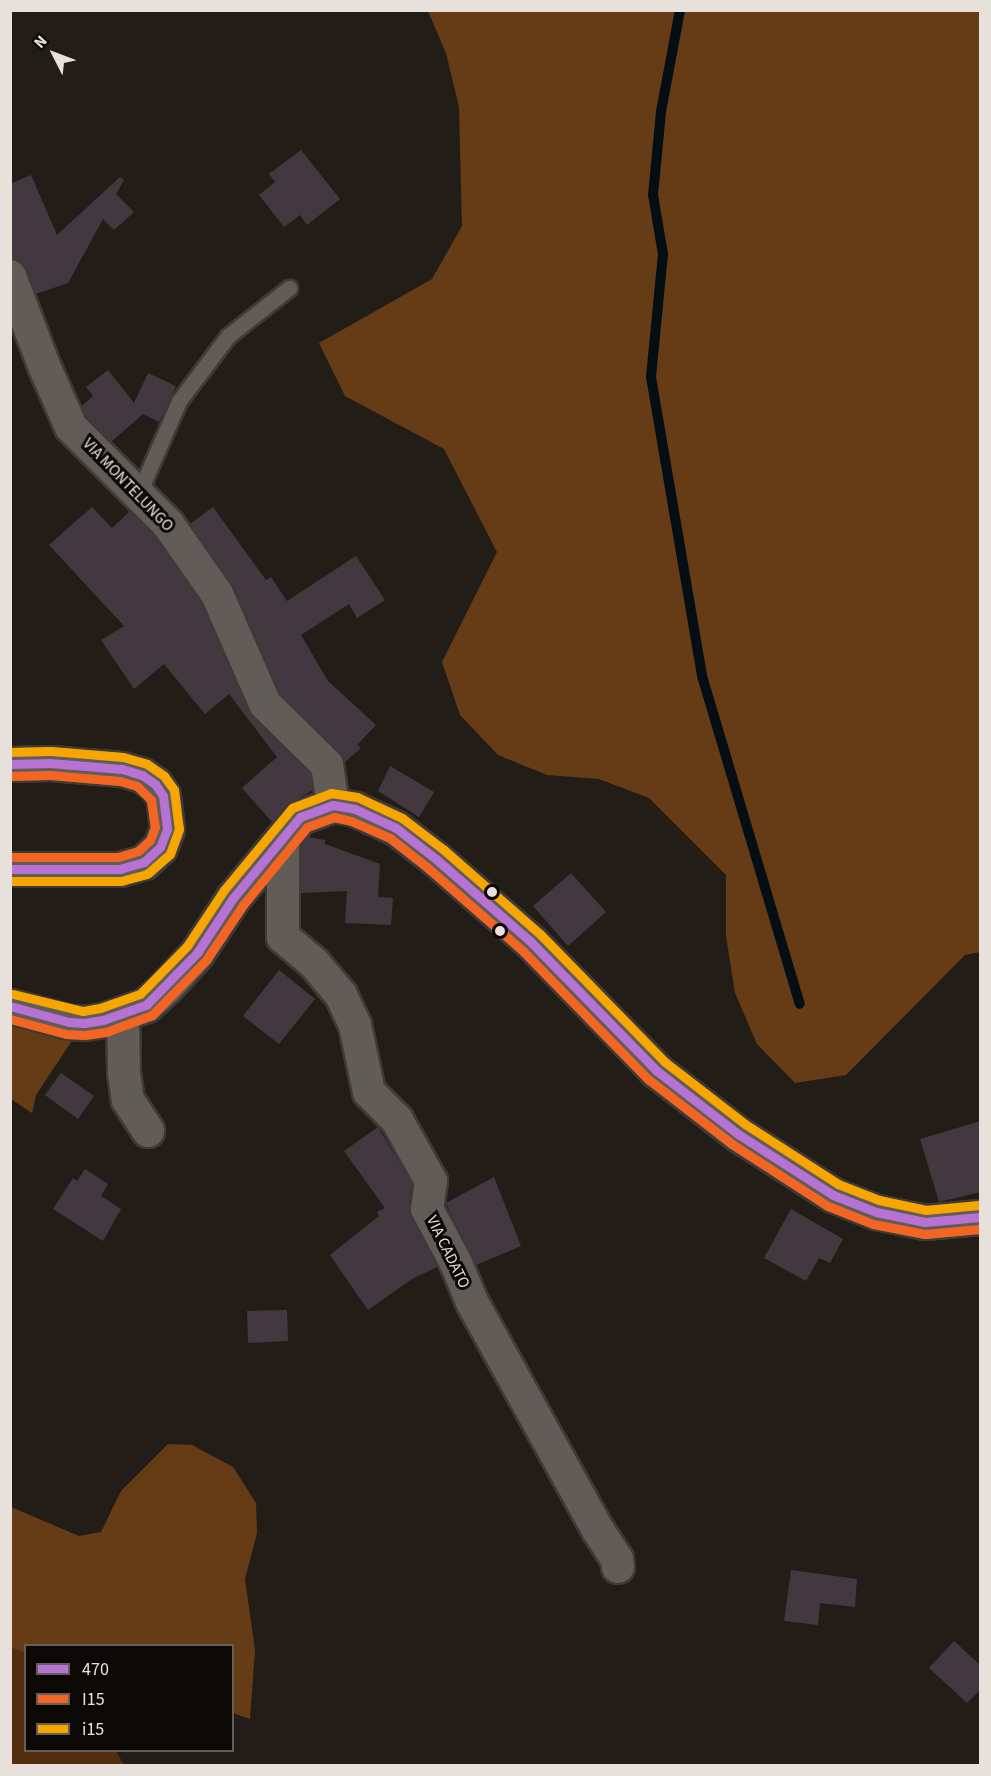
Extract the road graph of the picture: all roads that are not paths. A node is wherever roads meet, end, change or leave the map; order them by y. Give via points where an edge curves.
1 (10, 276) edge
2 (289, 288) dead end
3 (138, 495) junction
4 (10, 764) edge
5 (333, 805) junction
6 (283, 840) junction
7 (10, 869) edge
8 (10, 1006) edge
9 (123, 1014) junction
10 (148, 1131) dead end
11 (981, 1217) edge
12 (618, 1567) dead end

1 - 3 street, VIA MONTELUNGO via 71,427
2 - 3 lane via 228,336 179,401
3 - 5 street, VIA MONTELUNGO via 168,524 217,594 265,704 327,765
4 - 7 street via 50,763 122,769 142,775 163,796 167,829 160,847 144,862 120,869
5 - 6 street via 300,817
5 - 11 street via 355,809 396,828 415,842 531,942 657,1071 738,1134 833,1195 876,1212 925,1222
6 - 9 street via 233,898 182,970 146,1005
6 - 12 street, VIA CADATO via 283,937 314,963 341,995 355,1025 369,1092 397,1120 431,1181 428,1209 472,1302
8 - 9 street via 69,1022 103,1020
9 - 10 street via 128,1100

